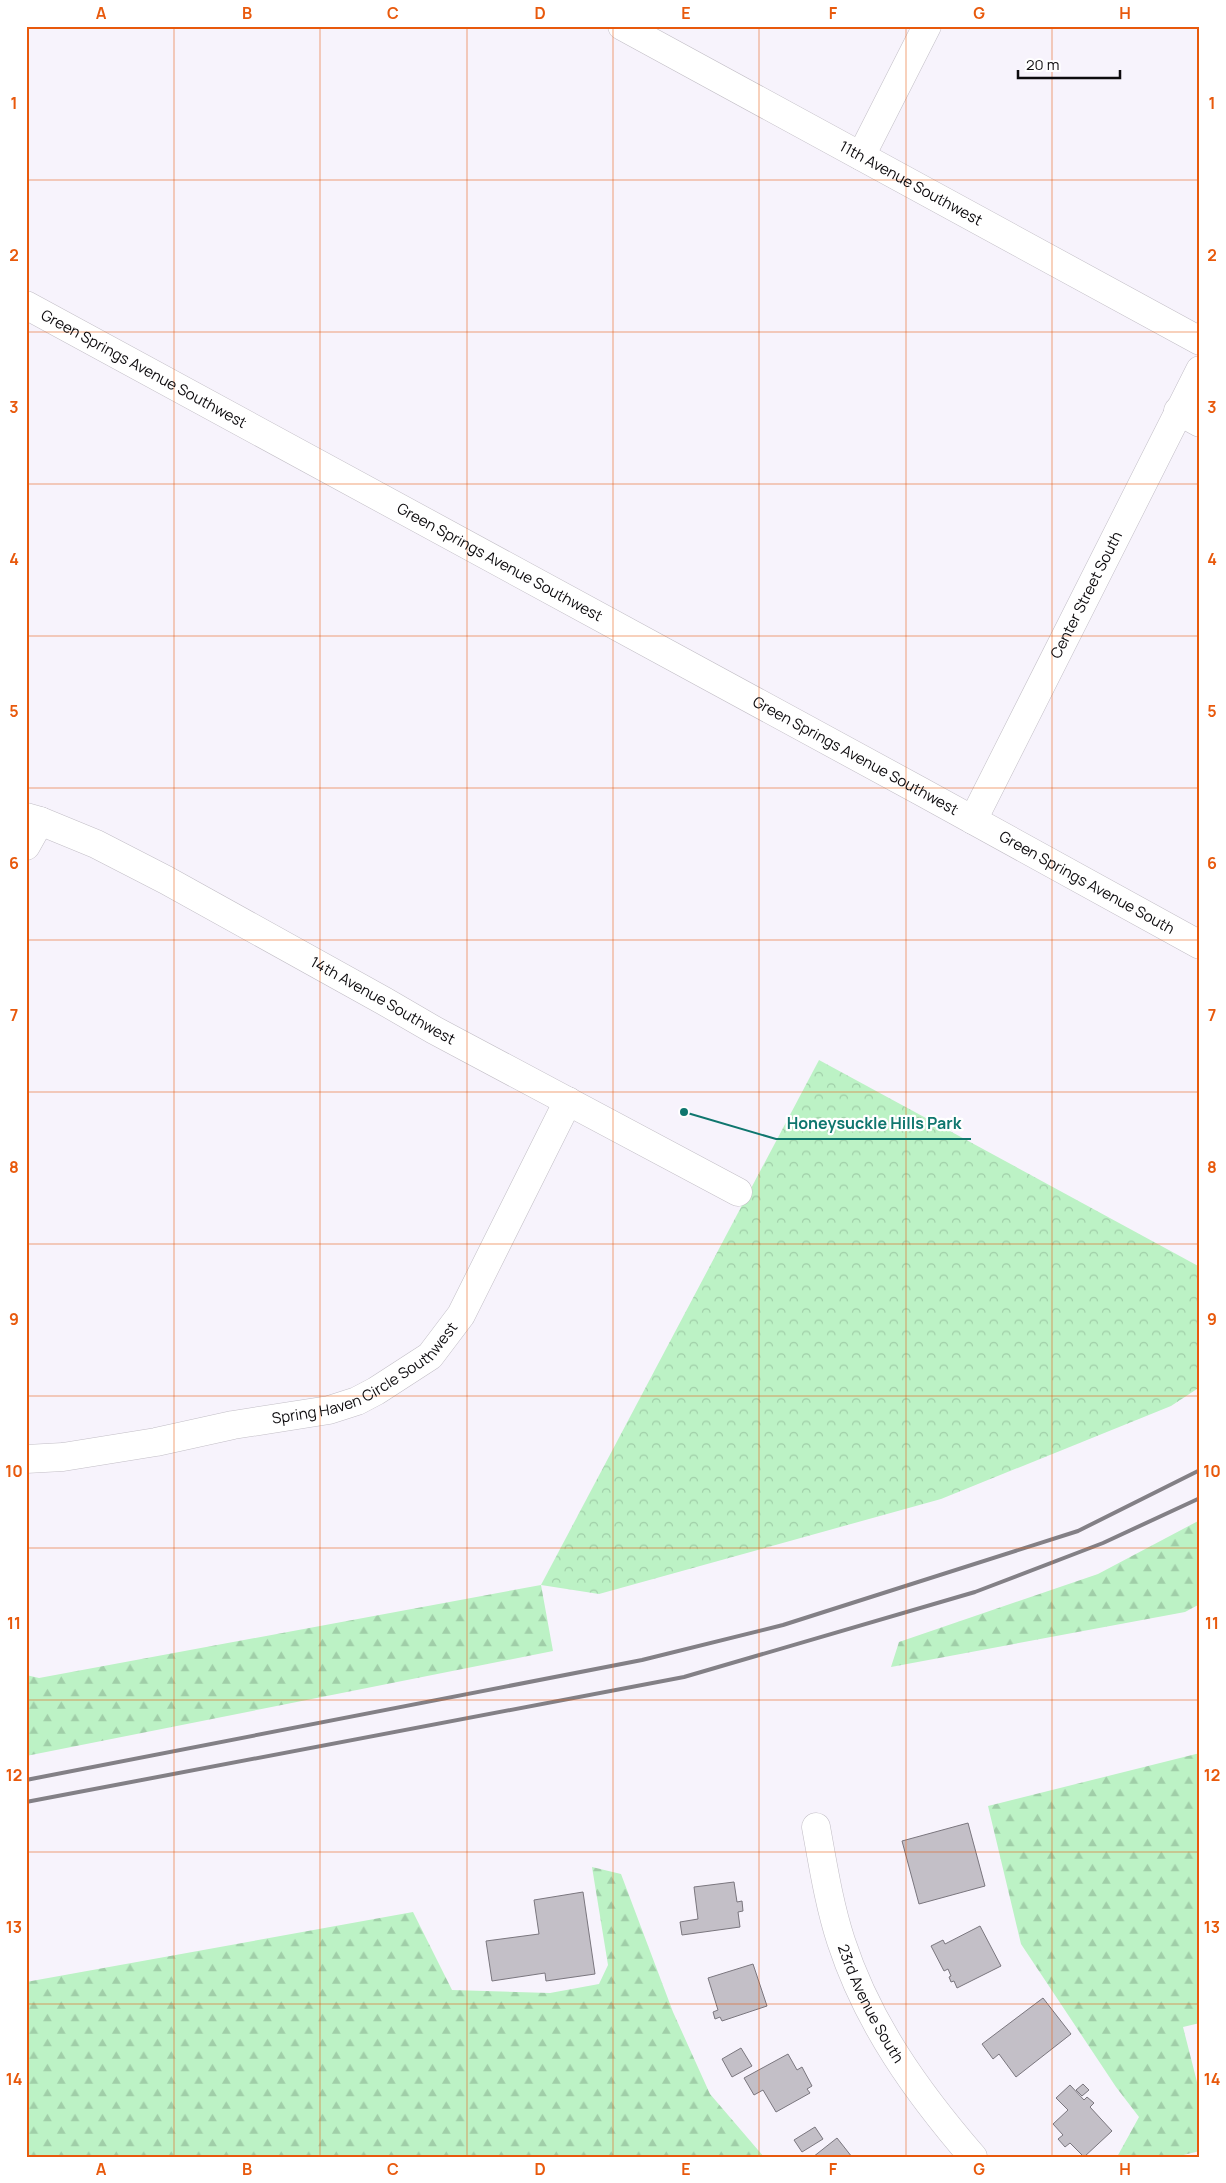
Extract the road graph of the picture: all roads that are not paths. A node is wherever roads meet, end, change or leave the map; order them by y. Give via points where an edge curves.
1 (622, 26) edge
2 (927, 26) edge
3 (861, 156) junction
4 (26, 305) edge
5 (1200, 341) edge
6 (1200, 370) edge
7 (1189, 417) edge
8 (33, 819) edge
9 (973, 820) junction
10 (26, 846) edge
11 (1200, 945) edge
12 (568, 1101) junction
13 (738, 1192) dead end
14 (26, 1459) edge
15 (816, 1827) dead end
16 (973, 2157) edge

1 - 3 street, 11th Avenue Southwest
2 - 3 street
3 - 5 street, 11th Avenue Southwest
4 - 9 street, Green Springs Avenue Southwest
6 - 7 street, Center Street South
7 - 9 street, Center Street South
8 - 10 street
8 - 12 street, 14th Avenue Southwest via 96,844 166,880
9 - 11 street, Green Springs Avenue South
12 - 13 street, 14th Avenue Southwest
12 - 14 street, Spring Haven Circle Southwest via 461,1315 430,1356 376,1391 329,1410 233,1425 156,1442 63,1457
15 - 16 street, 23rd Avenue South via 841,1941 858,1987 908,2076

